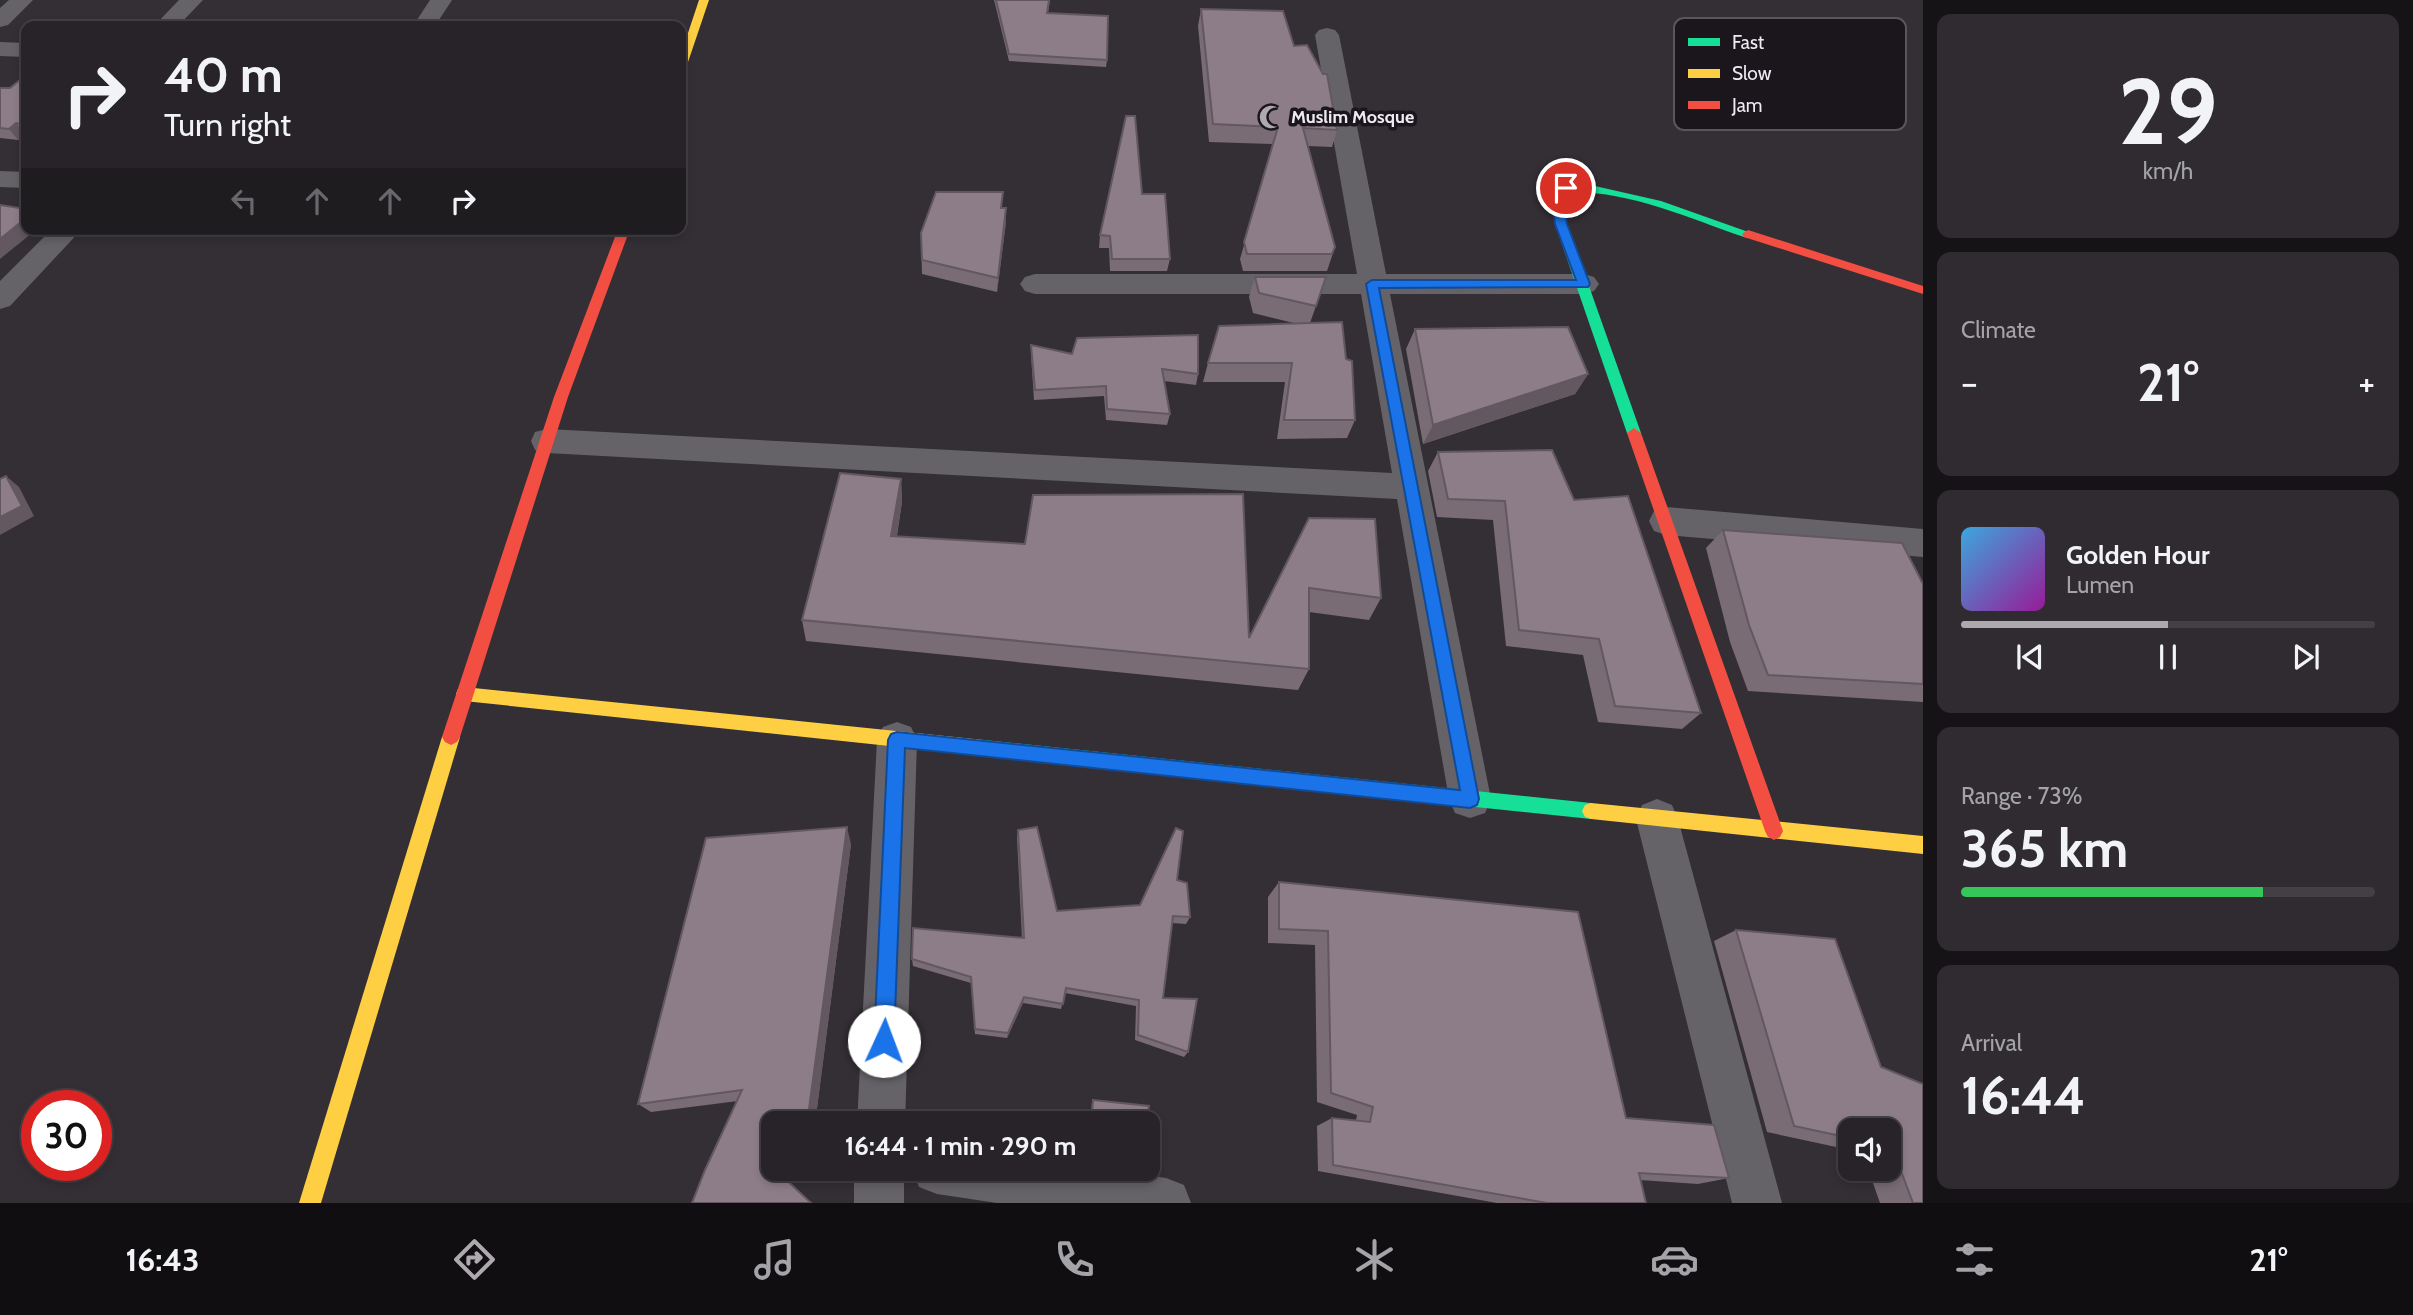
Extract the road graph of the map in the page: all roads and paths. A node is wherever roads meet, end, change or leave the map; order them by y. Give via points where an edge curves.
1 (22, 0) edge
2 (192, 0) edge
3 (441, 0) edge
4 (704, 0) edge
5 (0, 20) edge
6 (170, 21) edge
7 (427, 21) edge
8 (1327, 35) dead end
9 (0, 49) edge
10 (21, 50) edge
11 (686, 53) edge
12 (0, 179) edge
13 (21, 180) edge
14 (62, 235) edge
15 (622, 235) edge
16 (1035, 284) dead end
17 (1372, 284) junction
18 (1584, 284) junction
19 (1923, 290) edge
20 (0, 299) edge
21 (547, 440) junction
22 (1411, 487) junction
23 (1666, 521) junction
24 (1923, 543) edge
25 (464, 694) junction
26 (897, 740) junction
27 (1470, 799) junction
28 (1657, 820) junction
29 (1774, 831) junction
30 (1923, 845) edge
31 (882, 1111) edge
32 (879, 1181) edge
33 (1018, 1181) edge
34 (310, 1203) edge
35 (879, 1203) edge
36 (1166, 1203) edge
37 (1758, 1203) edge

1 - 5 street
2 - 6 street
3 - 7 street
4 - 11 street
8 - 17 street
9 - 10 street
12 - 13 street
14 - 20 street
15 - 21 street
16 - 17 street
17 - 18 street
17 - 22 street
18 - 19 street via 1561,224 1558,201 1566,188 1584,186
18 - 23 street
21 - 22 street
21 - 25 street
22 - 27 street
23 - 24 street
23 - 29 street
25 - 26 street
25 - 34 street
26 - 27 street
26 - 31 street
27 - 28 street
28 - 29 street
28 - 37 street
29 - 30 street
32 - 35 street
33 - 36 street

